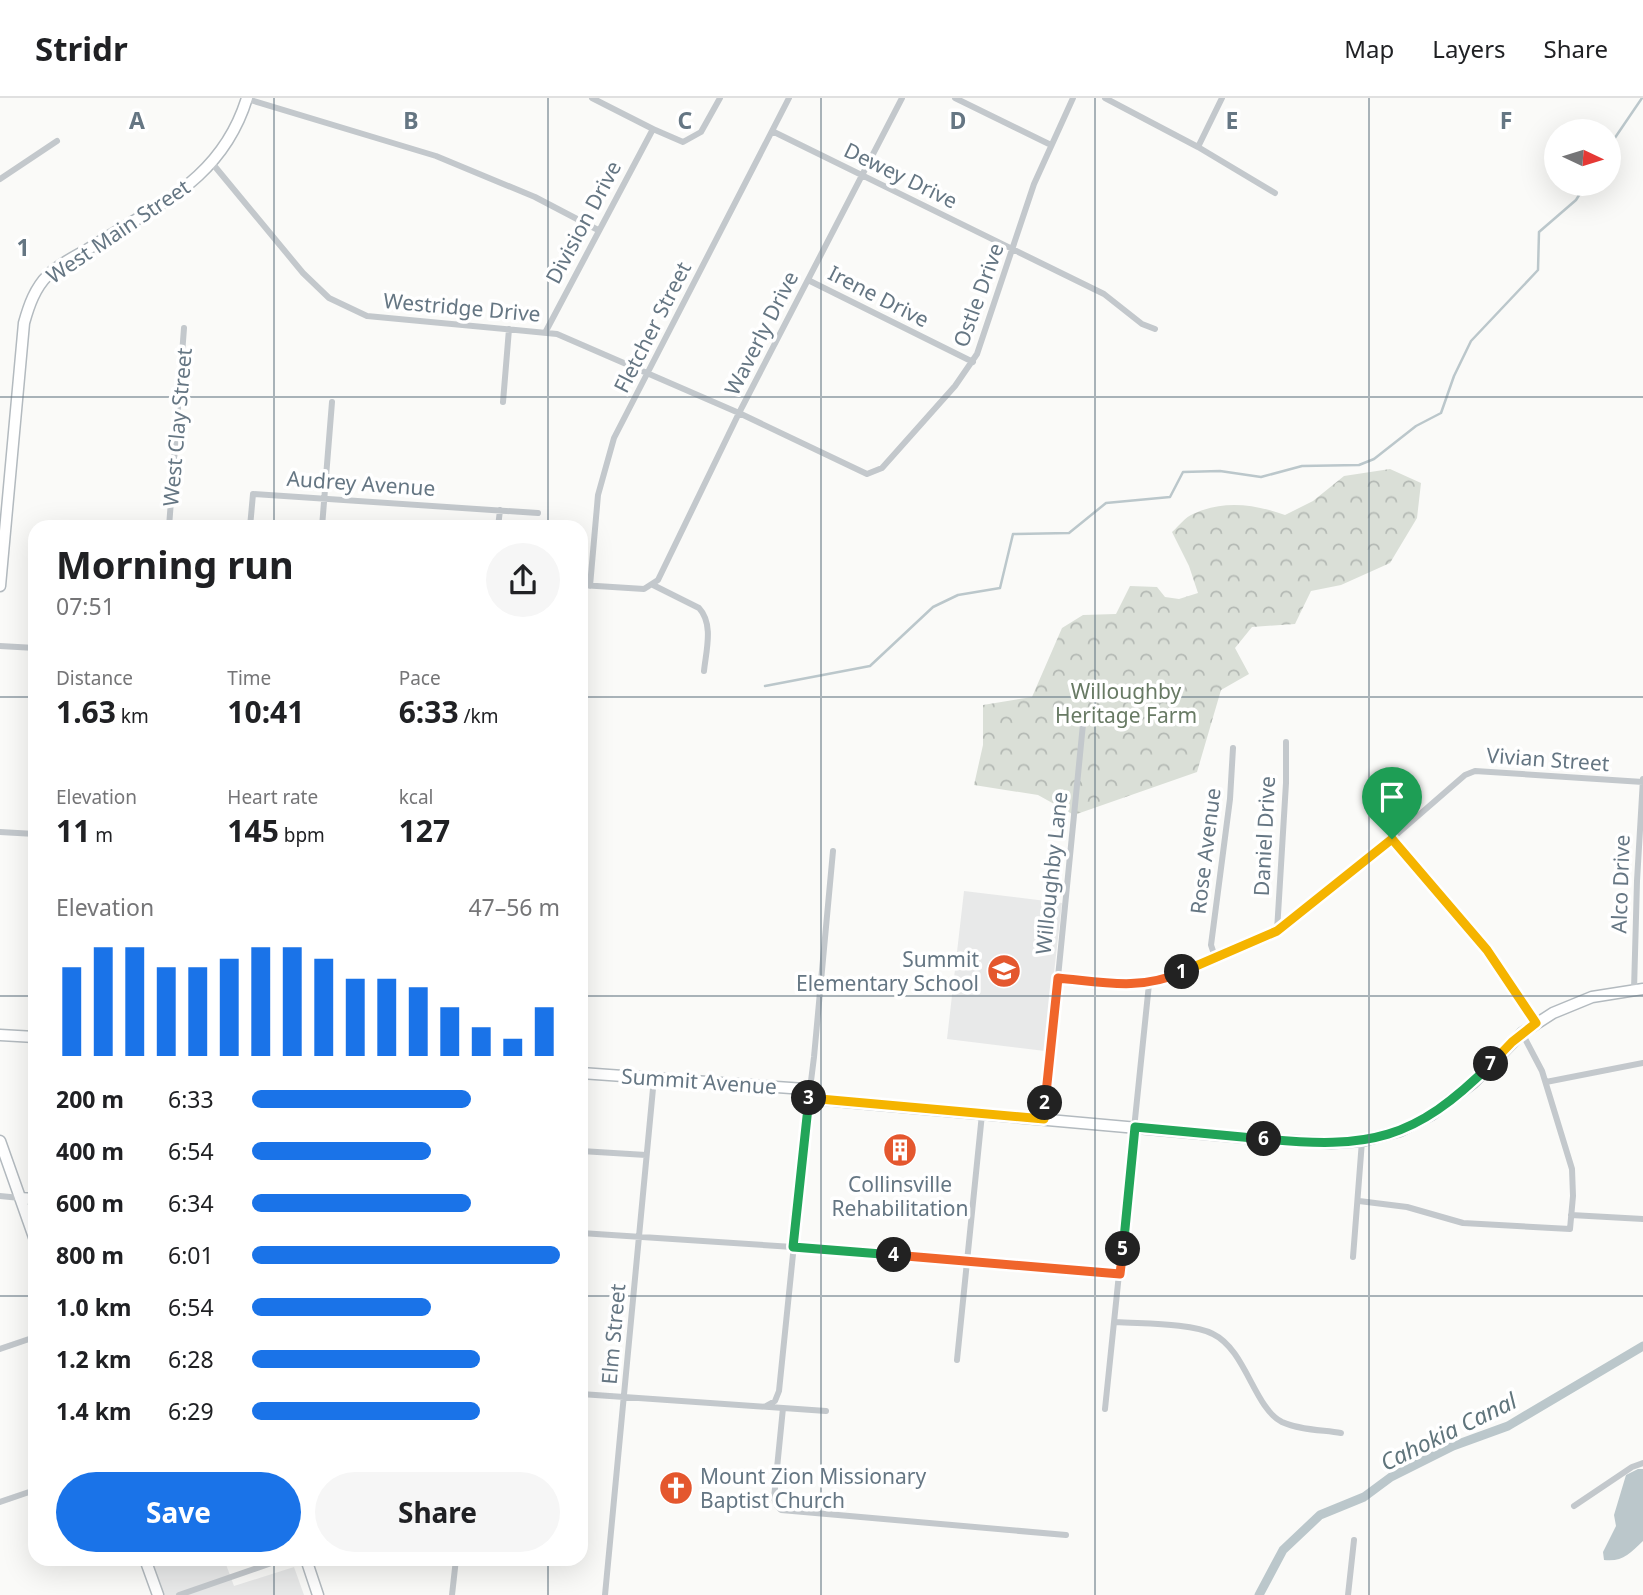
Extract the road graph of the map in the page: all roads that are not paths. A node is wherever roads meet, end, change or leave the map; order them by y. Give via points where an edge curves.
1 (247, 98) edge
2 (592, 98) edge
3 (720, 98) edge
4 (789, 98) edge
5 (902, 98) edge
6 (955, 98) edge
7 (1073, 98) edge
8 (1105, 98) edge
9 (1222, 98) edge
10 (653, 130) junction
11 (772, 131) junction
12 (57, 141) dead end
13 (1051, 145) junction
14 (1198, 147) junction
15 (212, 163) junction
16 (862, 175) junction
17 (0, 179) edge
18 (1275, 193) dead end
19 (598, 230) junction
20 (1014, 250) junction
21 (808, 280) junction
22 (184, 328) dead end
23 (509, 329) junction
24 (1155, 330) dead end
25 (546, 331) junction
26 (973, 362) junction
27 (647, 373) junction
28 (332, 402) dead end
29 (503, 402) dead end
30 (739, 413) junction
31 (871, 474) joint
32 (324, 499) junction
33 (4, 502) edge
34 (500, 510) junction
35 (538, 513) dead end
36 (170, 520) edge
37 (251, 520) edge
38 (322, 520) edge
39 (499, 520) edge
40 (653, 585) junction
41 (0, 586) edge
42 (590, 586) joint
43 (0, 646) edge
44 (28, 648) edge
45 (704, 671) dead end
46 (1084, 714) dead end
47 (1286, 742) dead end
48 (1233, 748) dead end
49 (1643, 781) edge
50 (0, 832) edge
51 (28, 834) edge
52 (1392, 839) junction
53 (833, 851) dead end
54 (1277, 931) junction
55 (1215, 957) junction
56 (1058, 978) junction
57 (1149, 984) junction
58 (1639, 990) edge
59 (1536, 1023) junction
60 (1522, 1033) junction
61 (0, 1035) edge
62 (28, 1037) edge
63 (1643, 1063) edge
64 (588, 1073) edge
65 (654, 1077) junction
66 (1546, 1083) junction
67 (807, 1093) junction
68 (982, 1114) junction
69 (1044, 1119) junction
70 (1135, 1127) junction
71 (0, 1140) edge
72 (1362, 1141) junction
73 (588, 1151) edge
74 (646, 1155) junction
75 (0, 1196) edge
76 (20, 1198) junction
77 (28, 1199) edge
78 (1359, 1201) junction
79 (1571, 1215) junction
80 (1643, 1219) edge
81 (28, 1220) edge
82 (588, 1233) edge
83 (639, 1237) junction
84 (793, 1247) junction
85 (1353, 1256) dead end
86 (967, 1262) junction
87 (1120, 1274) junction
88 (1116, 1322) junction
89 (28, 1339) edge
90 (0, 1349) edge
91 (957, 1360) dead end
92 (588, 1394) edge
93 (625, 1397) junction
94 (766, 1406) junction
95 (783, 1408) junction
96 (1105, 1409) dead end
97 (826, 1410) dead end
98 (1341, 1433) dead end
99 (1643, 1463) edge
100 (28, 1492) edge
101 (0, 1502) edge
102 (1574, 1506) dead end
103 (1066, 1535) dead end
104 (1354, 1540) dead end
105 (148, 1566) edge
106 (264, 1566) edge
107 (308, 1566) edge
108 (455, 1566) edge
109 (158, 1595) edge
110 (179, 1595) edge
111 (318, 1595) edge
112 (452, 1595) edge
113 (605, 1595) edge
114 (1348, 1595) edge

1 - 15 street, West Main Street via 233,134
1 - 19 street via 436,156 536,197
2 - 10 street
3 - 10 street via 697,136 683,142
4 - 11 street, Fletcher Street
5 - 16 street, Waverly Drive
6 - 13 street
7 - 13 street, Ostle Drive
8 - 14 street
9 - 14 street
10 - 19 street, Division Drive
11 - 16 street, Dewey Drive
11 - 27 street, Fletcher Street
12 - 17 street
13 - 20 street, Ostle Drive
14 - 18 street
15 - 23 street, Westridge Drive via 303,273 341,306 382,319
15 - 33 street, West Main Street via 178,193 56,267 39,285 24,323
16 - 20 street, Dewey Drive
16 - 21 street, Waverly Drive
19 - 25 street, Division Drive
20 - 24 street, Dewey Drive via 1104,295
20 - 26 street, Ostle Drive
21 - 26 street, Irene Drive
21 - 30 street, Waverly Drive
22 - 36 street, West Clay Street
23 - 25 street, Westridge Drive
23 - 29 street
25 - 27 street, Westridge Drive
26 - 31 street, Ostle Drive via 882,468
27 - 30 street, Westridge Drive
27 - 42 street, Fletcher Street via 614,438 602,477
28 - 32 street
30 - 31 street, Westridge Drive
30 - 40 street, Waverly Drive
32 - 34 street, Audrey Avenue
32 - 37 street, Audrey Avenue via 253,494
32 - 38 street
33 - 41 street, West Main Street
34 - 35 street, Audrey Avenue
34 - 39 street
40 - 42 street via 644,589
40 - 45 street via 704,614 708,624
43 - 44 street
46 - 56 street, Willoughby Lane
47 - 54 street, Daniel Drive
48 - 55 street, Rose Avenue via 1211,944
49 - 52 street, Vivian Street via 1475,771
49 - 58 street, Alco Drive via 1637,881
50 - 51 street
52 - 54 street, Vivian Street
52 - 59 street via 1487,950
53 - 67 street
54 - 55 street, Vivian Street
55 - 57 street, Vivian Street
56 - 57 street, Vivian Street
56 - 69 street, Willoughby Lane
57 - 70 street
58 - 59 street, Summit Avenue via 1592,997
59 - 60 street, Summit Avenue
60 - 66 street
60 - 72 street, Summit Avenue via 1474,1082 1431,1115 1399,1131
61 - 62 street
63 - 66 street
64 - 65 street, Summit Avenue
65 - 67 street, Summit Avenue
65 - 74 street, Elm Street
66 - 79 street via 1572,1170
67 - 68 street, Summit Avenue
67 - 84 street
68 - 69 street, Summit Avenue
68 - 86 street
69 - 70 street, Summit Avenue
70 - 72 street, Summit Avenue via 1272,1140
70 - 87 street
71 - 76 street
72 - 78 street
73 - 74 street
74 - 83 street, Elm Street
75 - 76 street
76 - 77 street
76 - 81 street
78 - 79 street via 1407,1207 1463,1223 1570,1230
78 - 85 street
79 - 80 street
82 - 83 street
83 - 84 street
83 - 93 street, Elm Street
84 - 86 street
84 - 94 street via 779,1391 775,1401
86 - 87 street
86 - 91 street
87 - 88 street
88 - 96 street
88 - 98 street via 1213,1333 1234,1354 1272,1415 1287,1424
89 - 90 street
92 - 93 street
93 - 94 street
93 - 113 street, Elm Street
94 - 95 street
95 - 97 street
95 - 103 street via 775,1498 785,1511
99 - 102 street
100 - 101 street
104 - 114 street
105 - 109 street
106 - 110 street
107 - 111 street
108 - 112 street

